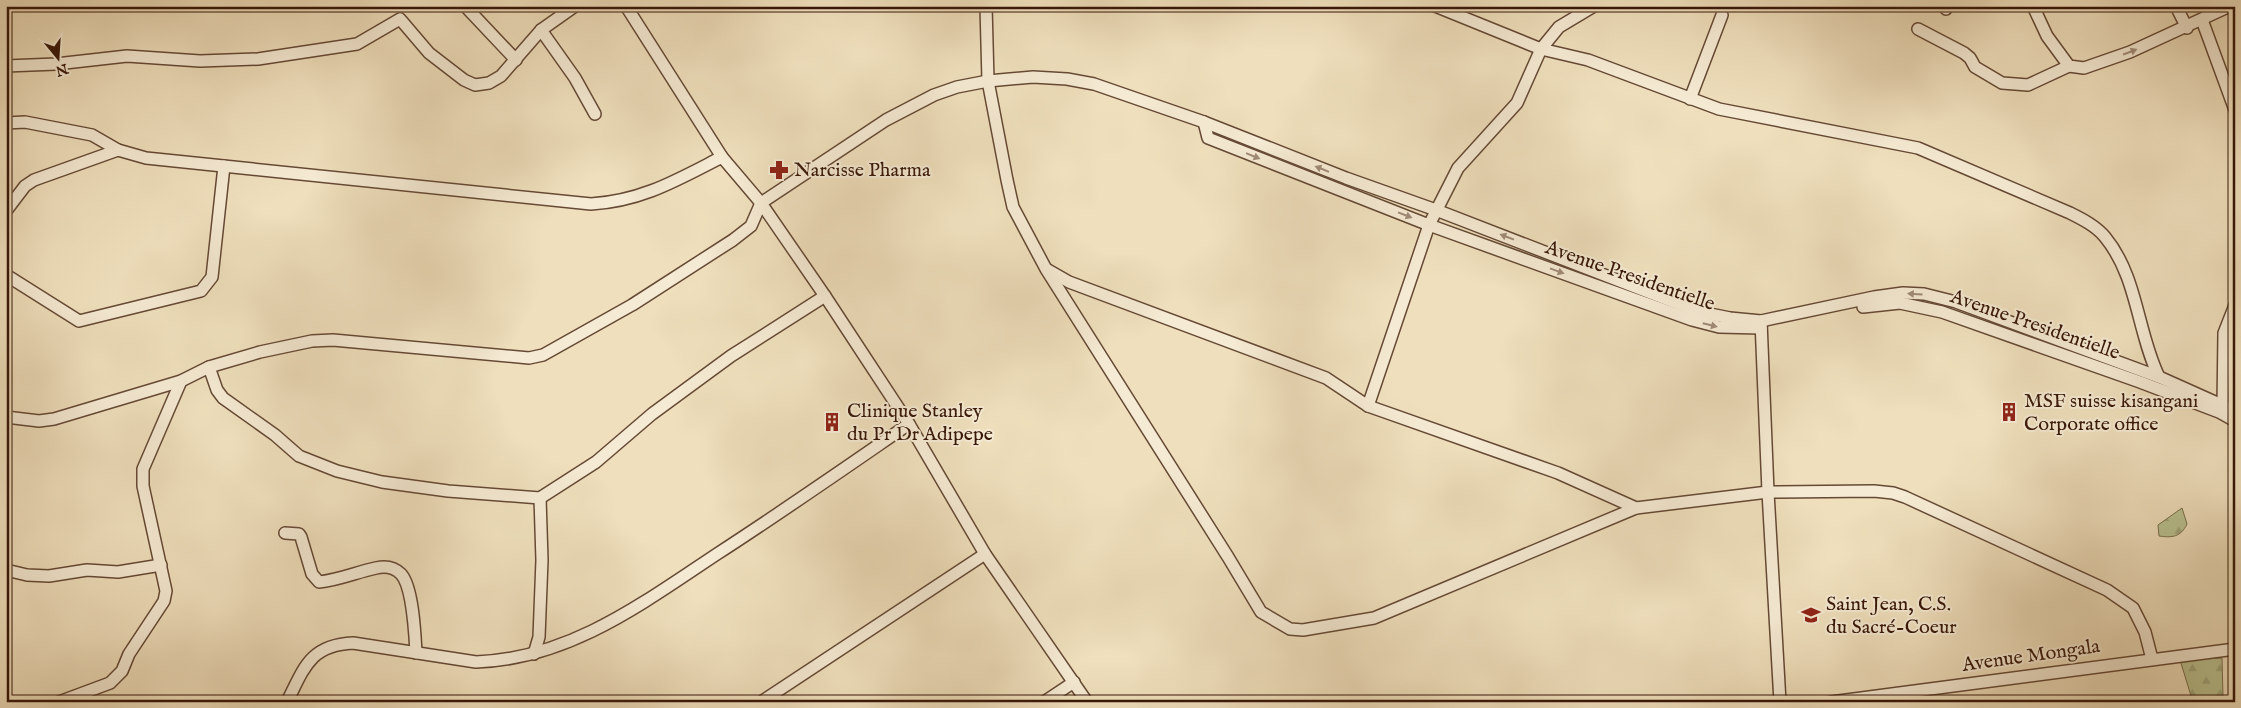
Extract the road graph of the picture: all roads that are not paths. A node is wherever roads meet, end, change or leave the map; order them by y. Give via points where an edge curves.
1 (465, 6) edge
2 (575, 6) edge
3 (626, 6) edge
4 (986, 6) edge
5 (1435, 6) edge
6 (1594, 6) edge
7 (2033, 6) edge
8 (2176, 6) edge
9 (2230, 6) edge
10 (1722, 15) dead end
11 (2202, 20) junction
12 (2187, 28) junction
13 (1918, 29) dead end
14 (540, 30) junction
15 (1541, 48) junction
16 (516, 60) junction
17 (6, 66) edge
18 (2070, 66) junction
19 (988, 81) junction
20 (1690, 99) junction
21 (2235, 110) edge
22 (595, 114) dead end
23 (1204, 122) junction
24 (6, 123) edge
25 (118, 150) junction
26 (722, 157) junction
27 (224, 166) junction
28 (1346, 178) junction
29 (1339, 190) junction
30 (761, 203) junction
31 (1436, 210) junction
32 (6, 211) edge
33 (1429, 225) junction
34 (1046, 269) junction
35 (6, 275) edge
36 (825, 296) junction
37 (1875, 300) junction
38 (1956, 302) junction
39 (2235, 304) edge
40 (1952, 314) junction
41 (1761, 324) junction
42 (209, 367) junction
43 (2159, 377) junction
44 (2143, 378) junction
45 (182, 381) junction
46 (2223, 405) junction
47 (1368, 406) junction
48 (2235, 411) edge
49 (6, 417) edge
50 (2235, 421) edge
51 (908, 424) junction
52 (1768, 492) junction
53 (540, 498) junction
54 (1636, 508) junction
55 (285, 533) dead end
56 (985, 554) junction
57 (161, 565) junction
58 (6, 570) edge
59 (2235, 649) edge
60 (416, 653) junction
61 (534, 654) junction
62 (2152, 659) junction
63 (1074, 682) junction
64 (1875, 699) edge
65 (59, 702) edge
66 (287, 702) edge
67 (761, 702) edge
68 (1044, 702) edge
69 (1087, 702) edge
70 (1780, 702) edge
71 (1831, 702) edge

1 - 16 street
2 - 14 street
3 - 26 street
4 - 19 street
5 - 15 street
6 - 15 street via 1559,28
7 - 18 street via 2047,36
8 - 12 street
9 - 11 street
10 - 20 street
11 - 12 street
11 - 21 street
18 -> 12 street via 2084,68
13 - 18 street via 1964,53 1976,68 2002,83 2028,85
14 - 16 street
14 - 22 street
15 - 20 street via 1588,60
15 - 31 street via 1517,103 1458,168
16 - 17 street via 501,76 489,83 475,85 429,53 400,19 357,44 275,56 200,61 127,56
19 - 23 street, Avenue Presidentielle via 1033,76 1094,84
19 - 30 street, Avenue Presidentielle via 956,87 909,106
19 - 34 street via 1013,207
20 - 43 street via 1741,116 1918,148 2089,223 2104,236 2114,251 2136,299 2152,364
28 -> 23 street, Avenue Presidentielle
23 -> 29 street, Avenue Presidentielle via 1208,138
24 - 25 street via 41,124 92,135
25 - 27 street via 146,158
25 - 32 street via 34,180 25,186
26 - 27 street via 636,198 591,204
26 - 30 street
27 - 35 street via 212,277 201,291 79,321
28 - 29 street
28 - 31 street, Avenue Presidentielle
29 -> 33 street, Avenue Presidentielle
30 - 36 street
30 - 42 street via 750,226 733,240 632,305 543,355 529,358 333,340 287,346
31 - 33 street
41 -> 31 street, Avenue Presidentielle via 1700,312
33 -> 41 street, Avenue Presidentielle via 1692,320 1719,327
33 - 47 street
34 - 47 street via 1078,286 1326,378
34 - 54 street via 1261,612 1290,629 1303,630 1374,618
36 - 51 street
36 - 53 street via 732,356 652,414 596,462
38 -> 37 street, Avenue Presidentielle via 1924,294 1903,293
37 - 40 street, Avenue Presidentielle
37 - 41 street, Avenue Presidentielle
38 - 40 street
38 - 44 street, Avenue Presidentielle
39 - 46 street via 2224,333
40 - 44 street, Avenue Presidentielle
41 - 52 street
42 - 45 street
42 - 53 street via 223,398 299,456 337,471 382,482
43 - 44 street, Avenue Presidentielle
43 - 46 street, Avenue Presidentielle
44 - 50 street, Avenue Presidentielle
45 - 49 street via 54,419 39,421
45 - 57 street via 143,469 143,486
46 - 48 street, Avenue Presidentielle
47 - 54 street via 1558,473
51 - 56 street
51 - 61 street via 620,618 591,633
52 - 54 street
52 - 62 street via 1874,491 1906,497 2107,590 2133,608 2146,632
52 - 70 street
53 - 61 street via 540,637
55 - 60 street via 299,534 312,574 319,582 378,568 393,568 402,575 408,591
56 - 63 street
56 - 67 street
57 - 58 street via 118,572 88,570 49,576
57 - 65 street via 166,591 164,601 117,678
59 - 62 street, Avenue Mongala
60 - 61 street via 476,662 496,662
60 - 66 street via 353,643 335,644 320,650 304,666
62 - 64 street, Avenue Mongala
63 - 68 street
63 - 69 street
64 - 71 street, Avenue Mongala

